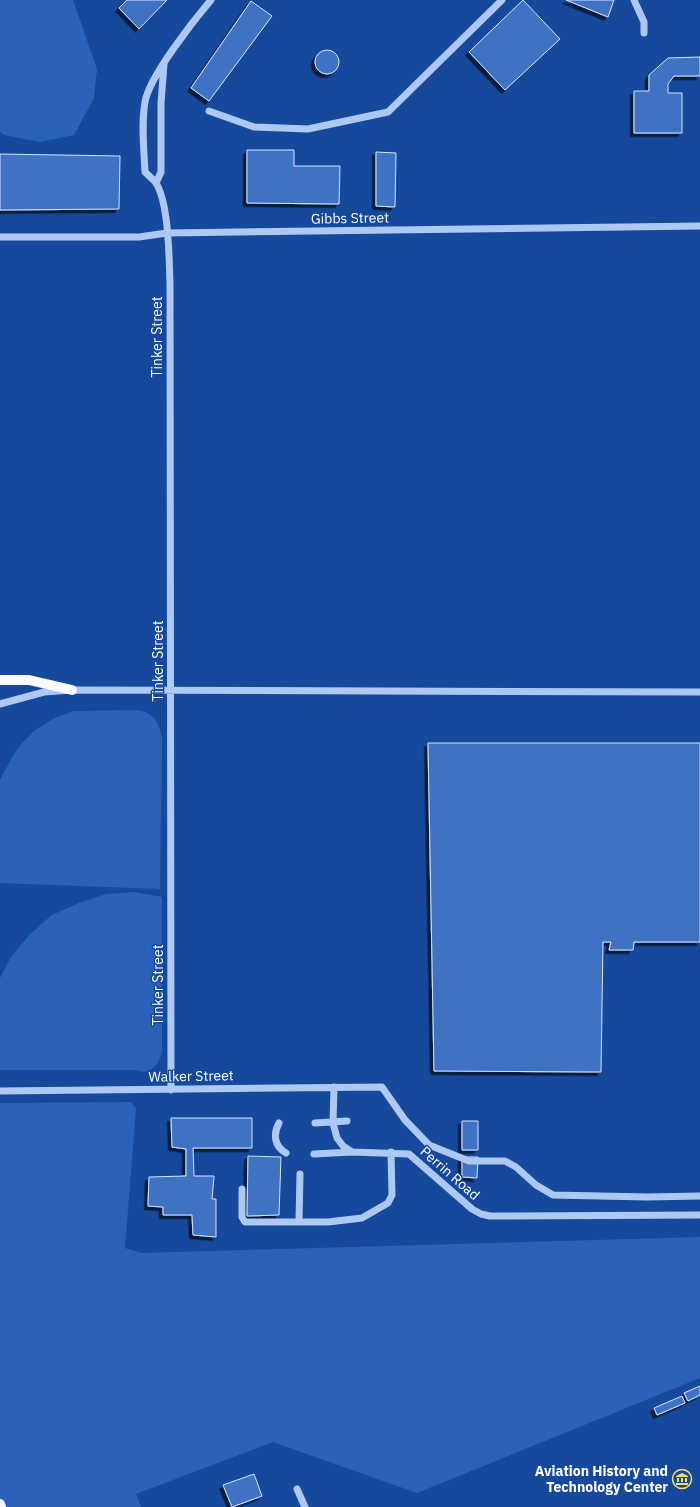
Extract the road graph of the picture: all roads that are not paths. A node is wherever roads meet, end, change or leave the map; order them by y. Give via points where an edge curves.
1 (211, 0) edge
2 (502, 0) edge
3 (634, 0) edge
4 (644, 33) dead end
5 (164, 64) junction
6 (210, 111) dead end
7 (156, 183) junction
8 (700, 226) edge
9 (167, 233) junction
10 (0, 237) edge
11 (0, 680) edge
12 (72, 690) junction
13 (171, 690) junction
14 (700, 692) edge
15 (0, 704) edge
16 (334, 1087) junction
17 (171, 1090) junction
18 (0, 1091) edge
19 (333, 1121) junction
20 (347, 1121) dead end
21 (279, 1123) dead end
22 (315, 1123) dead end
23 (352, 1152) junction
24 (391, 1152) junction
25 (286, 1153) dead end
26 (314, 1154) dead end
27 (300, 1174) dead end
28 (242, 1189) dead end
29 (700, 1196) edge
30 (700, 1215) edge
31 (299, 1222) junction
32 (297, 1489) dead end
33 (305, 1507) edge

1 - 5 street, Tinker Street
2 - 6 street via 388,112 308,129 254,127
3 - 4 street via 644,22
5 - 7 street via 161,172
5 - 7 street, Tinker Street via 159,69 145,101 145,172
7 - 9 street, Tinker Street via 162,199
8 - 9 street, Gibbs Street
9 - 10 street, Gibbs Street via 139,237
9 - 13 street, Tinker Street via 170,283
11 - 12 main road via 29,680
12 - 13 street
12 - 15 street via 44,692
13 - 14 street
13 - 17 street, Tinker Street
16 - 17 street, Walker Street
16 - 19 street
16 - 29 street, Walker Street via 382,1087 405,1120 429,1145 469,1161 505,1161 553,1195
17 - 18 street, Walker Street
19 - 20 street
19 - 22 street
19 - 23 street via 337,1138
21 - 25 street via 275,1131 276,1143
23 - 24 street, Perrin Road
23 - 26 street, Perrin Road
24 - 30 street, Perrin Road via 415,1158 472,1209 490,1216
24 - 31 street via 392,1196 388,1203 362,1218
27 - 31 street
28 - 31 street via 242,1216 245,1222
32 - 33 street

